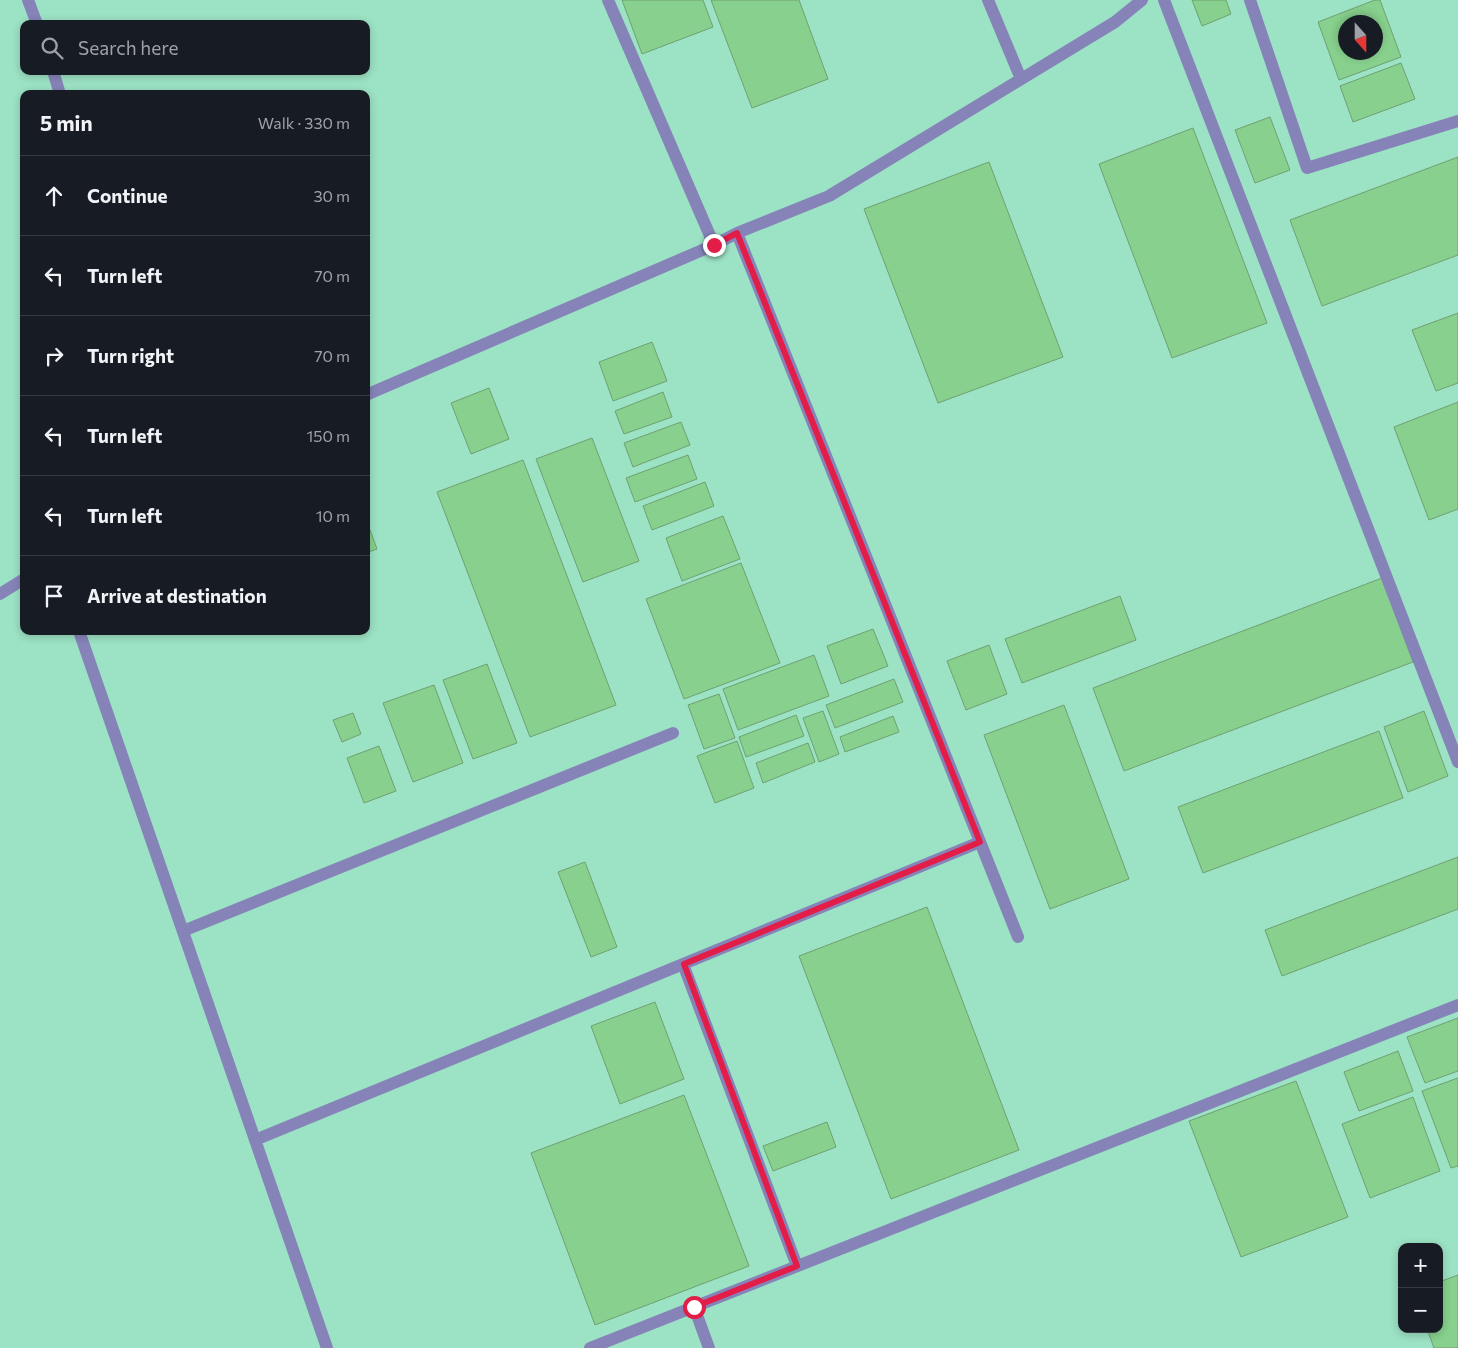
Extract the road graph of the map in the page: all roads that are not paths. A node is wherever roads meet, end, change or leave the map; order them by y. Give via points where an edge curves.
1 (28, 0) edge
2 (608, 0) edge
3 (988, 0) edge
4 (1142, 0) edge
5 (1164, 0) edge
6 (1250, 0) edge
7 (36, 20) edge
8 (54, 75) edge
9 (1021, 79) junction
10 (59, 90) edge
11 (1458, 121) edge
12 (737, 233) junction
13 (714, 245) junction
14 (370, 393) edge
15 (20, 582) edge
16 (0, 594) edge
17 (81, 635) edge
18 (674, 733) dead end
19 (1458, 762) edge
20 (980, 842) junction
21 (183, 931) junction
22 (1018, 937) dead end
23 (684, 964) junction
24 (1458, 1005) edge
25 (255, 1140) junction
26 (797, 1266) junction
27 (694, 1307) junction
28 (327, 1348) edge
29 (590, 1348) edge
30 (709, 1348) edge

1 - 7 street
2 - 13 street
3 - 9 street
4 - 9 street via 1115,22
5 - 19 street
6 - 11 street via 1307,168
8 - 10 street
9 - 12 street via 829,196
12 - 13 street
12 - 20 street
13 - 14 street
15 - 16 street
17 - 21 street
18 - 21 street
20 - 22 street
20 - 23 street
21 - 25 street
23 - 25 street
23 - 26 street
24 - 26 street
25 - 28 street
26 - 27 street
27 - 29 street
27 - 30 street

